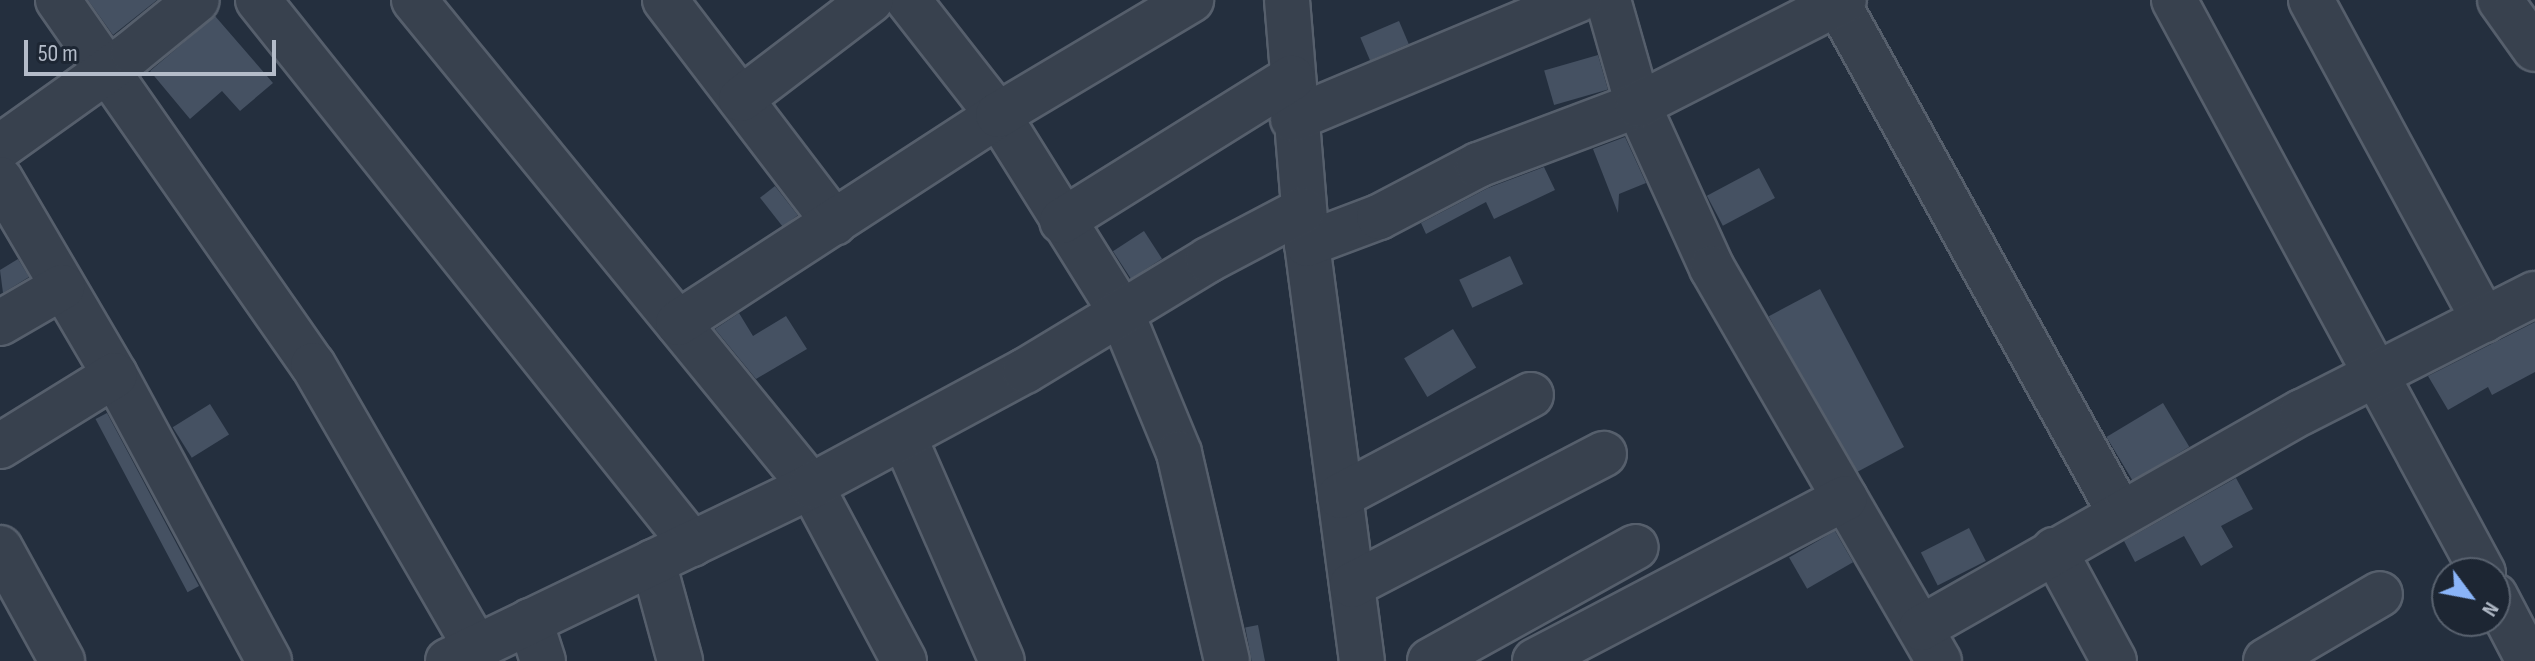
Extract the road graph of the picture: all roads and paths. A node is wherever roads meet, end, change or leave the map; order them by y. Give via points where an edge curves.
1 (58, 0) edge
2 (197, 0) edge
3 (258, 0) edge
4 (414, 0) edge
5 (665, 0) edge
6 (871, 0) edge
7 (908, 0) edge
8 (1191, 0) edge
9 (1287, 0) edge
10 (1578, 0) edge
11 (1608, 0) edge
12 (2174, 0) edge
13 (2311, 0) edge
14 (2500, 0) edge
15 (1839, 1) edge
16 (2535, 49) edge
17 (107, 72) junction
18 (1292, 98) junction
19 (741, 99) junction
20 (1638, 105) junction
21 (998, 115) junction
22 (0, 147) edge
23 (0, 179) edge
24 (1062, 221) junction
25 (835, 223) junction
26 (1305, 227) junction
27 (62, 287) junction
28 (2535, 294) edge
29 (1121, 312) junction
30 (2484, 320) junction
31 (0, 323) edge
32 (678, 323) junction
33 (2380, 373) junction
34 (115, 375) junction
35 (1531, 395) dead end
36 (904, 437) junction
37 (0, 446) edge
38 (1604, 454) dead end
39 (811, 486) junction
40 (1340, 496) junction
41 (1845, 498) junction
42 (2120, 513) junction
43 (1636, 547) dead end
44 (0, 548) edge
45 (2054, 550) junction
46 (673, 553) junction
47 (2475, 557) edge
48 (1352, 585) junction
49 (2380, 594) dead end
50 (2511, 627) edge
51 (536, 641) edge
52 (1930, 644) edge
53 (462, 654) edge
54 (1351, 658) edge
55 (62, 661) edge
56 (269, 661) edge
57 (680, 661) edge
58 (904, 661) edge
59 (1002, 661) edge
60 (1227, 661) edge
61 (1430, 661) edge
62 (1535, 661) edge
63 (2114, 661) edge
64 (2266, 661) edge
65 (2529, 661) edge

1 - 17 street
2 - 17 street
3 - 46 street
4 - 32 street
5 - 19 street
6 - 19 street
7 - 21 street
8 - 21 street
9 - 18 street
10 - 18 street
11 - 20 street
12 - 33 street
13 - 30 street
14 - 16 street
15 - 20 street
15 - 42 street
17 - 22 street
17 - 53 street via 313,365
18 - 24 street
18 - 26 street
19 - 25 street
20 - 26 street via 1478,165 1379,217
20 - 41 street via 1712,268
21 - 24 street
21 - 25 street
23 - 27 street
24 - 29 street
25 - 32 street
26 - 29 street
26 - 40 street
27 - 31 street
27 - 34 street
28 - 30 street
29 - 36 street
29 - 60 street via 1179,453
30 - 33 street
32 - 39 street
33 - 42 street
33 - 47 street
34 - 37 street
34 - 56 street
35 - 40 street
36 - 39 street
36 - 59 street
38 - 48 street
39 - 46 street
39 - 58 street
40 - 48 street
41 - 52 street
41 - 62 street
42 - 45 street
43 - 61 street
44 - 55 street
45 - 52 street
45 - 63 street
46 - 51 street
46 - 57 street
48 - 54 street
49 - 64 street
50 - 65 street
51 - 53 street

